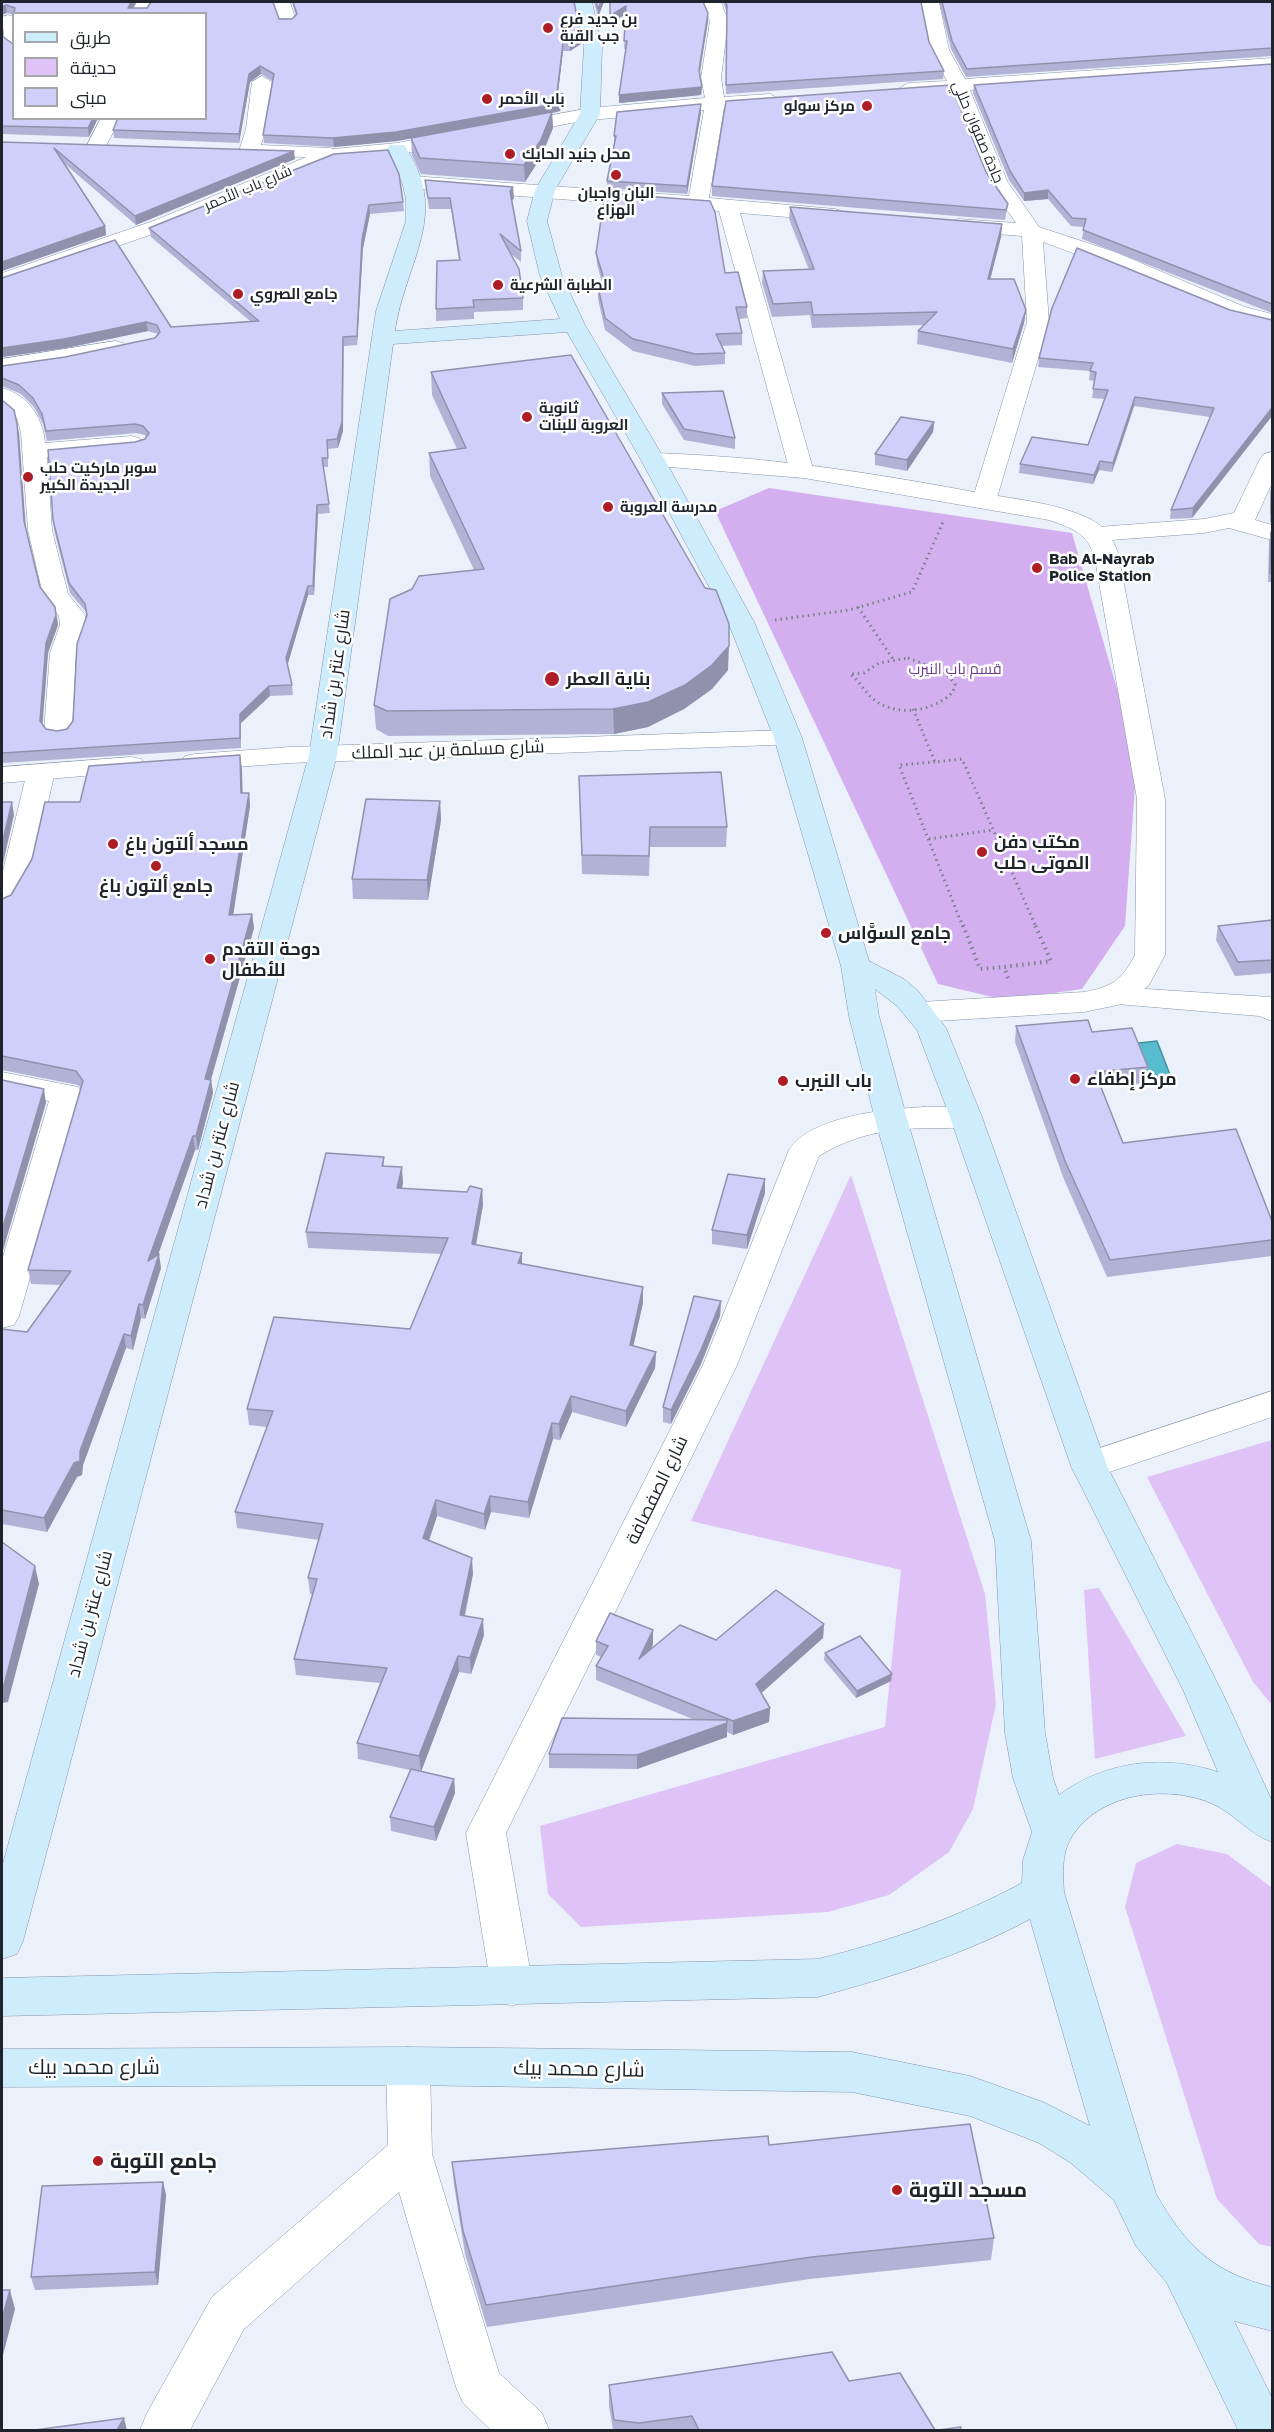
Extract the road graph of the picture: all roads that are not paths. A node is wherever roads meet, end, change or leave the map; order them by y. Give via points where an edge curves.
1 (281, 2) edge
2 (583, 2) edge
3 (712, 2) edge
4 (930, 2) edge
5 (287, 21) edge
6 (2, 22) edge
7 (12, 37) edge
8 (1272, 64) edge
9 (262, 82) edge
10 (959, 86) junction
11 (889, 91) edge
12 (783, 99) edge
13 (715, 103) junction
14 (590, 114) junction
15 (110, 120) edge
16 (72, 146) edge
17 (96, 147) junction
18 (119, 148) edge
19 (397, 149) junction
20 (225, 151) edge
21 (249, 151) junction
22 (330, 154) junction
23 (412, 182) junction
24 (545, 190) junction
25 (698, 204) junction
26 (728, 207) junction
27 (857, 217) edge
28 (938, 224) edge
29 (1032, 231) junction
30 (2, 280) edge
31 (1272, 321) edge
32 (574, 325) junction
33 (384, 338) junction
34 (140, 343) edge
35 (2, 366) edge
36 (2, 396) edge
37 (136, 442) edge
38 (34, 451) junction
39 (1272, 459) edge
40 (653, 460) junction
41 (802, 472) junction
42 (984, 501) junction
43 (1231, 521) junction
44 (1272, 533) edge
45 (1098, 534) junction
46 (58, 730) edge
47 (788, 738) junction
48 (323, 755) junction
49 (41, 771) junction
50 (2, 775) edge
51 (2, 902) edge
52 (856, 966) junction
53 (1116, 996) junction
54 (1272, 1008) edge
55 (921, 1012) junction
56 (2, 1082) edge
57 (966, 1117) junction
58 (891, 1119) junction
59 (2, 1316) edge
60 (1272, 1404) edge
61 (1089, 1466) junction
62 (1263, 1816) edge
63 (1052, 1831) junction
64 (1043, 1892) junction
65 (2, 1941) edge
66 (512, 1988) junction
67 (2, 1997) edge
68 (408, 2066) junction
69 (2, 2067) edge
70 (410, 2154) junction
71 (1130, 2186) junction
72 (1185, 2271) junction
73 (1272, 2309) edge
74 (164, 2430) edge
75 (525, 2430) edge
76 (1263, 2430) edge

1 - 5 street
2 - 14 main road via 593,46
3 - 13 street via 719,21 711,78
4 - 10 street, جادة صفوان حللي via 940,50
6 - 7 street via 8,21
8 - 10 street
9 - 21 street
10 - 11 street
10 - 29 street, جادة صفوان حللي via 998,181
12 - 13 street, شارع باب الأحمر
13 - 14 street, شارع باب الأحمر
13 - 25 street
14 - 19 street, شارع باب الأحمر
14 - 24 main road
15 - 17 street
16 - 17 street
17 - 18 street
19 - 22 street, شارع باب الأحمر
19 - 23 main road, شارع عنتر بن شداد
20 - 21 street
21 - 22 street
22 - 30 street, شارع باب الأحمر via 163,224
23 - 24 street
23 - 33 main road, شارع عنتر بن شداد via 416,221 387,311
24 - 25 street
24 - 32 main road via 537,221 551,276
25 - 26 street
26 - 27 street
26 - 41 street
28 - 29 street
29 - 31 street via 1107,257 1237,312
29 - 42 street via 1038,322
32 - 33 main road
32 - 40 main road
33 - 48 main road, شارع عنتر بن شداد
34 - 35 street
36 - 38 street via 28,415
37 - 38 street
38 - 46 street via 40,530 56,595 72,615 73,625 63,653
39 - 43 street via 1244,518
40 - 41 street via 698,460
40 - 47 main road via 741,622
41 - 42 street
42 - 45 street via 1082,522
43 - 44 street
43 - 45 street
45 - 53 street via 1108,553 1151,799 1149,955 1138,978
47 - 48 street, شارع مسلمة بن عبد الملك
47 - 52 main road
48 - 49 street, شارع مسلمة بن عبد الملك
48 - 65 main road, شارع عنتر بن شداد
49 - 50 street, شارع مسلمة بن عبد الملك
49 - 51 street via 18,871
52 - 55 main road via 893,986
52 - 58 main road via 864,1016
53 - 54 street
53 - 55 street via 1084,1002
55 - 57 main road
56 - 59 street via 67,1094
57 - 58 street, شارع الصفصافة
57 - 61 main road
58 - 63 main road via 1013,1541 1025,1733 1033,1778
58 - 66 street, شارع الصفصافة via 826,1135 805,1150 720,1365 486,1833
60 - 61 street
61 - 62 main road
62 - 63 main road via 1223,1790 1190,1780 1156,1777 1124,1781 1094,1792 1070,1809
63 - 64 main road via 1042,1861
64 - 66 main road via 991,1920 936,1942 818,1978
64 - 71 main road
66 - 67 main road
68 - 69 main road, شارع محمد بيك
68 - 70 street
68 - 71 main road, شارع محمد بيك via 852,2072 910,2080 968,2095 1025,2116 1080,2144
70 - 74 street via 228,2313
70 - 75 street via 480,2387
71 - 72 main road via 1141,2216 1160,2245
72 - 73 main road via 1220,2292
72 - 76 main road

